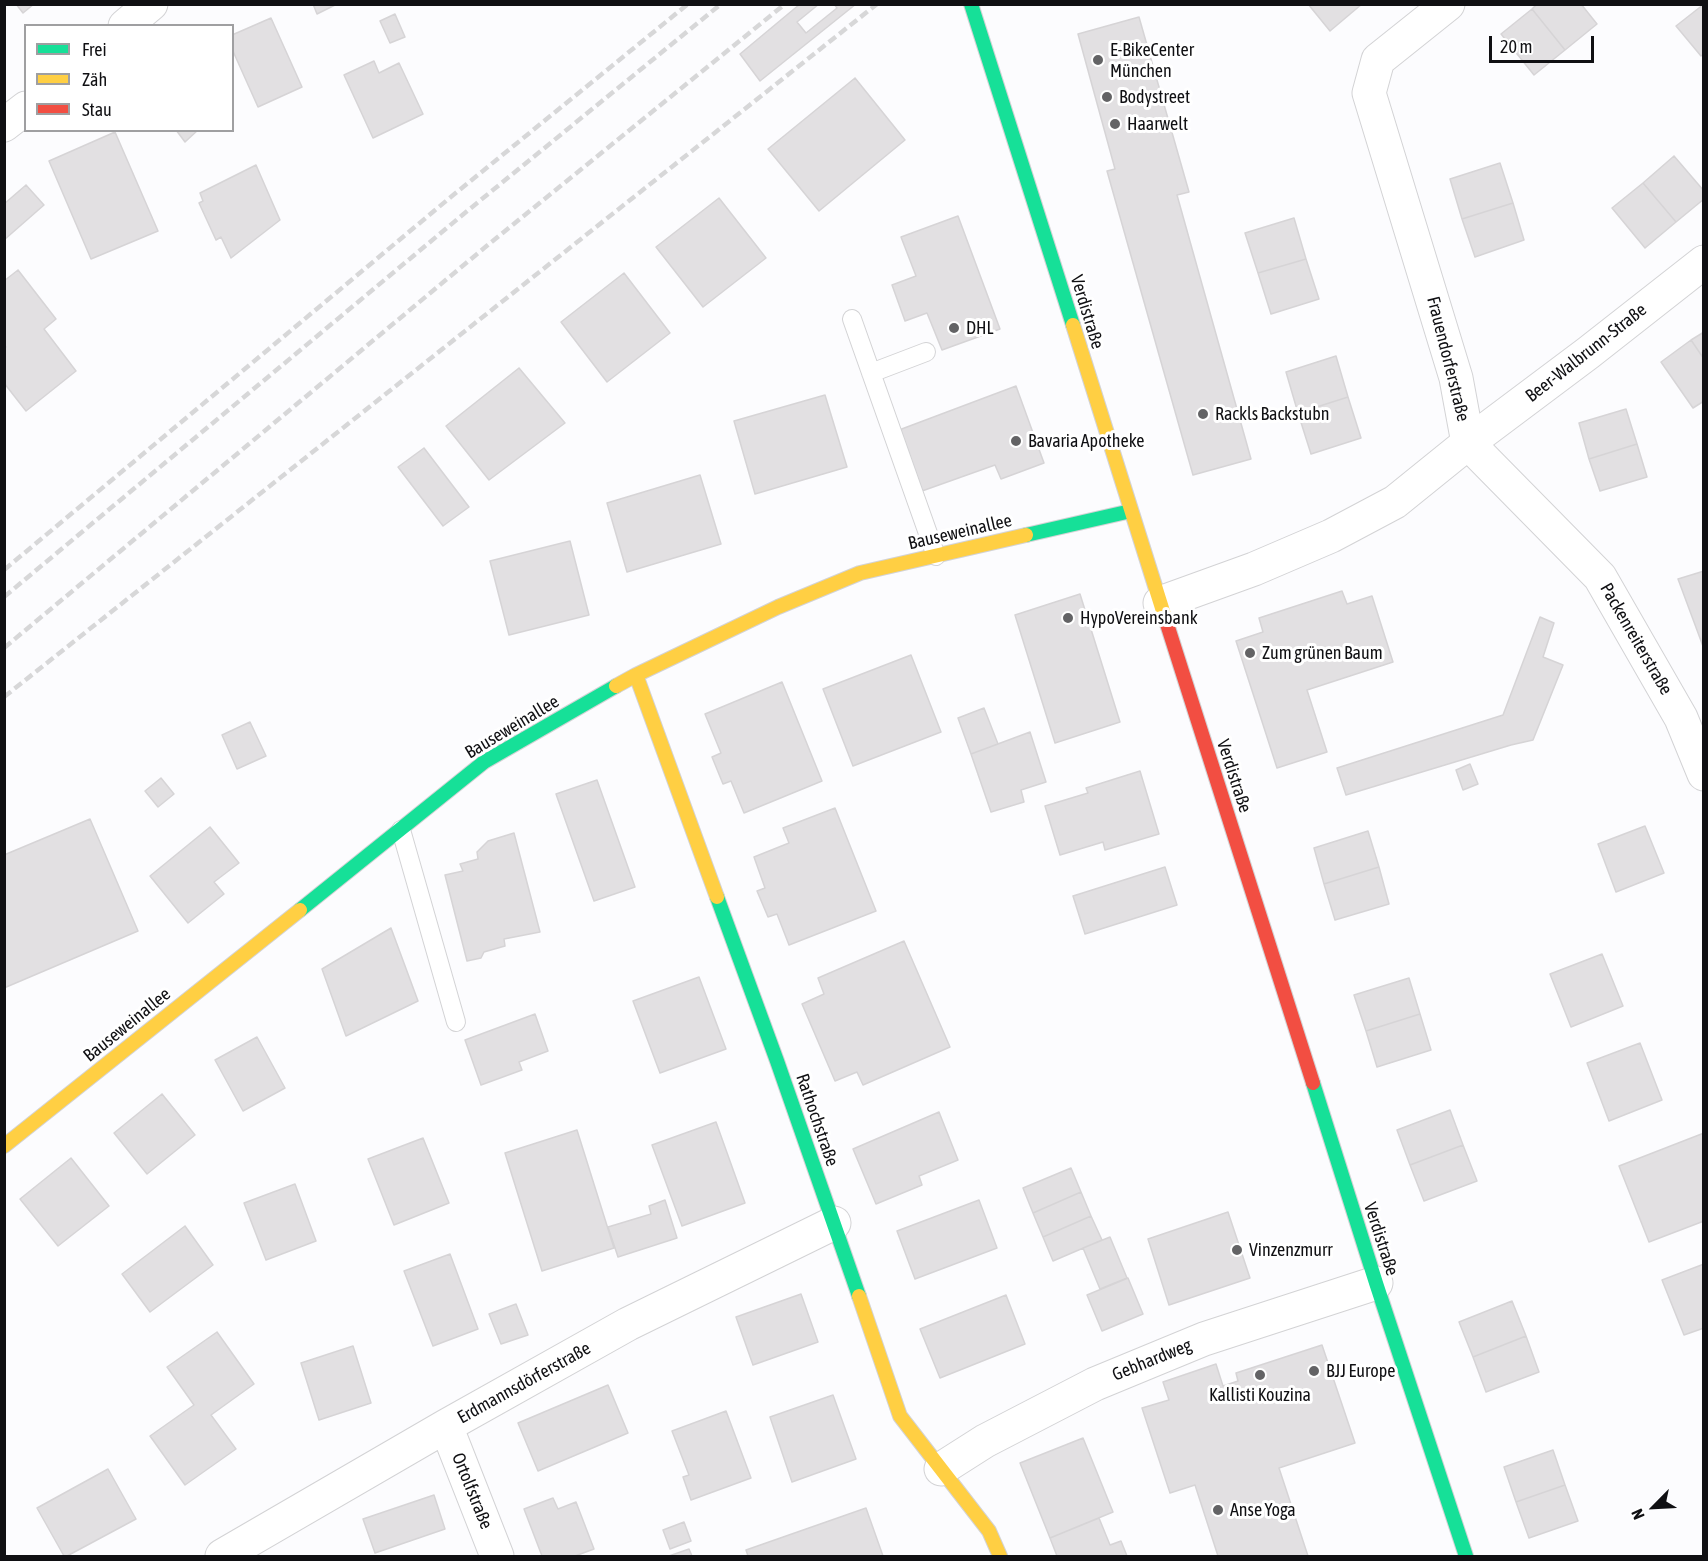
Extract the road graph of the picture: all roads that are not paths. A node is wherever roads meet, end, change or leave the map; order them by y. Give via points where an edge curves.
1 (151, 4) edge
2 (971, 4) edge
3 (1448, 4) edge
4 (127, 24) edge
5 (24, 110) edge
6 (4, 125) edge
7 (1704, 262) edge
8 (852, 319) dead end
9 (926, 352) dead end
10 (871, 373) junction
11 (1468, 443) junction
12 (1131, 511) junction
13 (936, 556) junction
14 (1160, 603) junction
15 (636, 675) junction
16 (1704, 774) edge
17 (401, 830) junction
18 (456, 1022) dead end
19 (4, 1146) edge
20 (834, 1223) junction
21 (1377, 1283) junction
22 (446, 1426) junction
23 (941, 1469) junction
24 (222, 1557) edge
25 (497, 1557) edge
26 (1000, 1557) edge
27 (1466, 1557) edge

1 - 4 street
2 - 12 street, Verdistraße
3 - 11 street, Frauendorferstraße via 1378,60 1369,93 1456,378
5 - 6 street
7 - 11 street, Beer-Walbrunn-Straße
8 - 10 lane
9 - 10 lane
10 - 13 lane
11 - 14 street, Frauendorferstraße via 1395,502 1340,531 1254,569
11 - 16 street, Packenreiterstraße via 1600,577 1681,718
12 - 13 street, Bauseweinallee
12 - 14 street, Verdistraße
13 - 15 street, Bauseweinallee via 860,573 778,607
14 - 21 street, Verdistraße
15 - 17 street, Bauseweinallee via 484,762
15 - 20 street, Rathochstraße
17 - 18 lane
17 - 19 street, Bauseweinallee
20 - 22 street, Erdmannsdörferstraße via 628,1324
20 - 23 street, Rathochstraße via 900,1416
21 - 23 street, Gebhardweg via 1204,1339 1095,1384
21 - 27 street, Verdistraße
22 - 24 street, Erdmannsdörferstraße
22 - 25 street, Ortolfstraße
23 - 26 street, Rathochstraße via 989,1531

